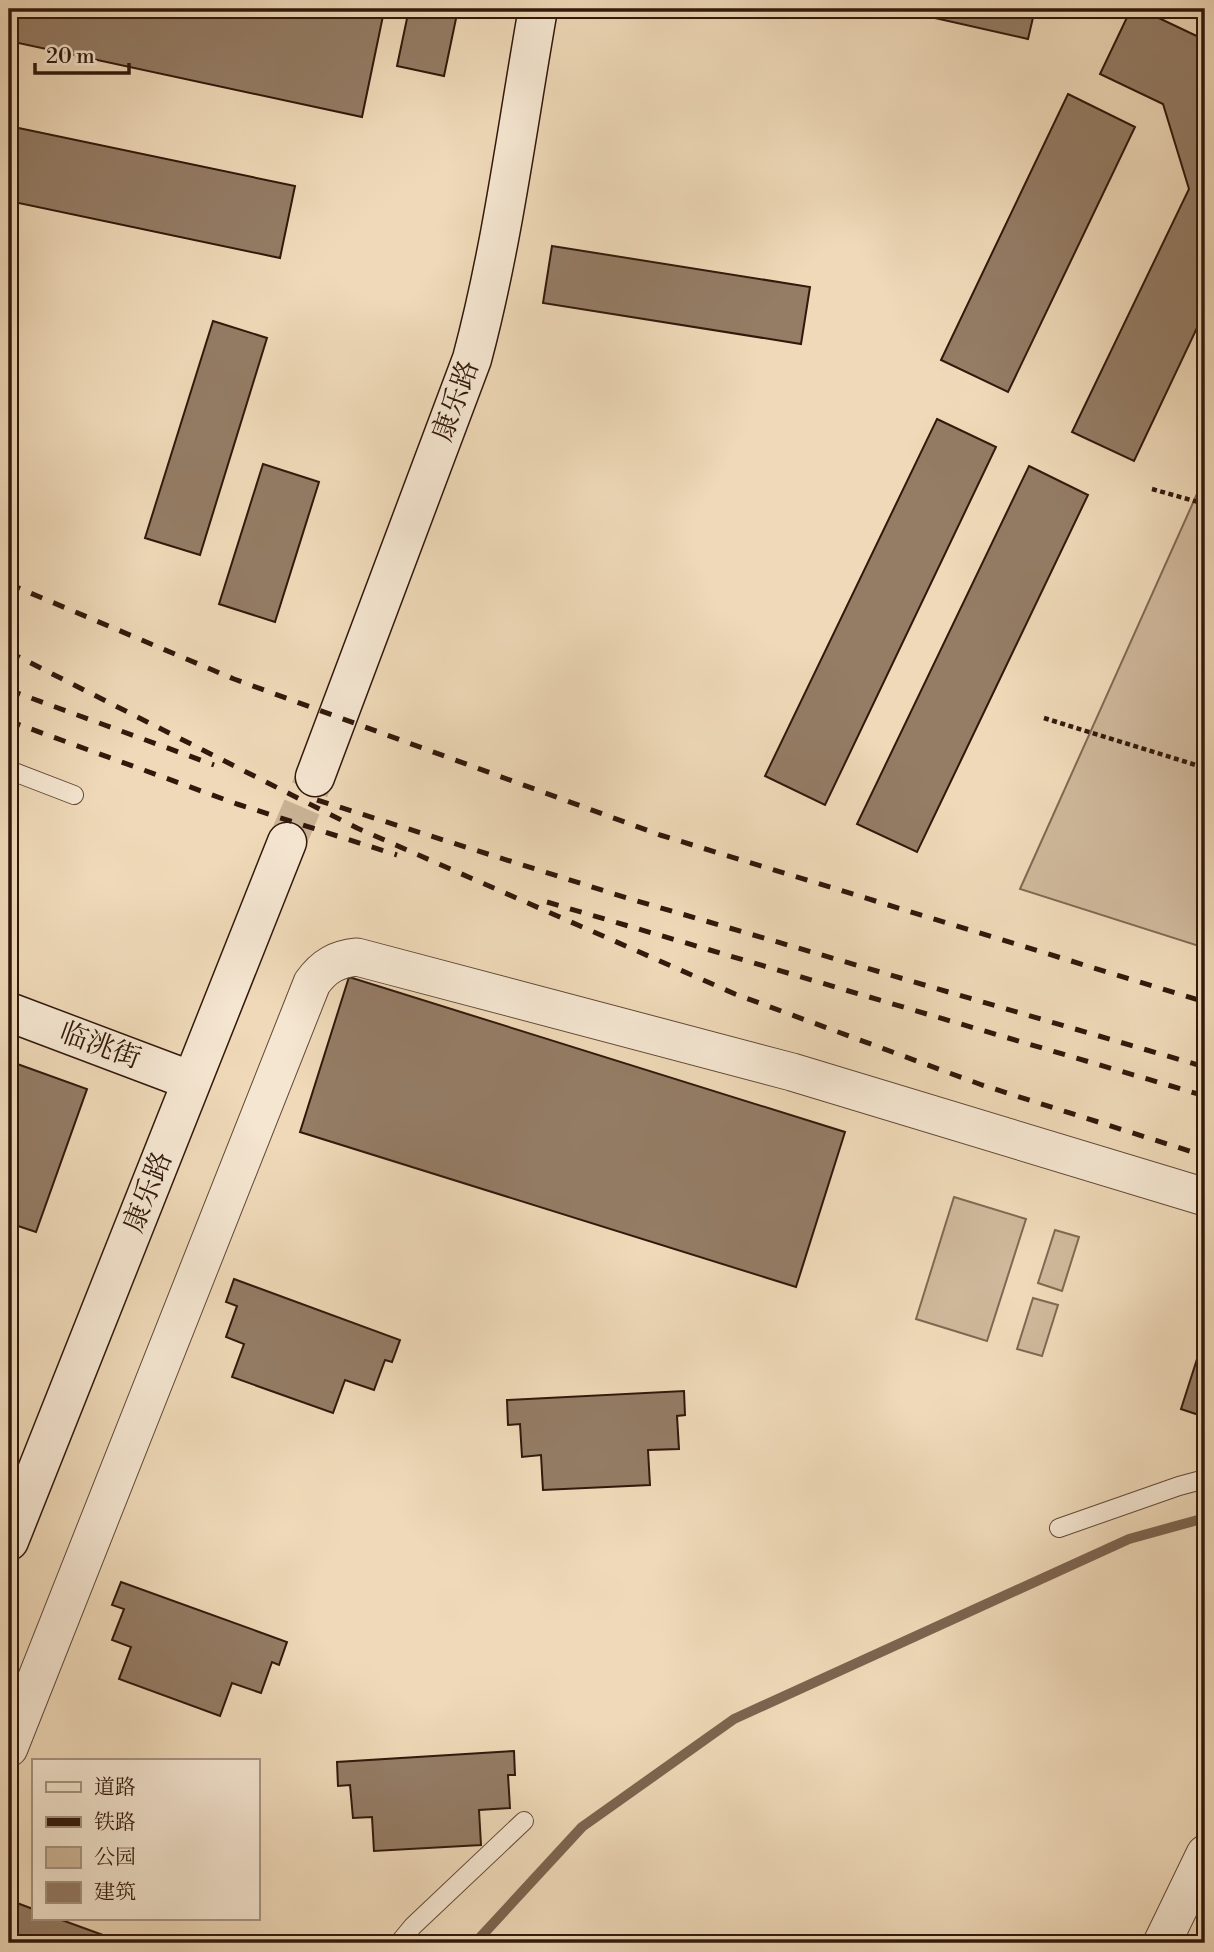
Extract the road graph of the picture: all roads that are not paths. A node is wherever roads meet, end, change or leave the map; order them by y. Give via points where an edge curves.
1 (538, 9) edge
2 (9, 770) edge
3 (315, 777) tunnel mouth
4 (74, 795) dead end
5 (287, 842) tunnel mouth
6 (9, 1012) edge
7 (192, 1080) junction
8 (1205, 1197) edge
9 (1205, 1479) edge
10 (1059, 1528) dead end
11 (9, 1541) edge
12 (9, 1748) edge
13 (524, 1821) dead end
14 (1205, 1854) edge
15 (399, 1943) edge
16 (1162, 1943) edge

1 - 3 main road, 康乐路 via 502,231 472,359
2 - 4 lane
5 - 7 main road, 康乐路
6 - 7 main road, 临洮街
7 - 11 main road, 康乐路
8 - 12 street via 792,1072 357,957 335,962 312,983
9 - 10 lane
13 - 15 lane
14 - 16 street

